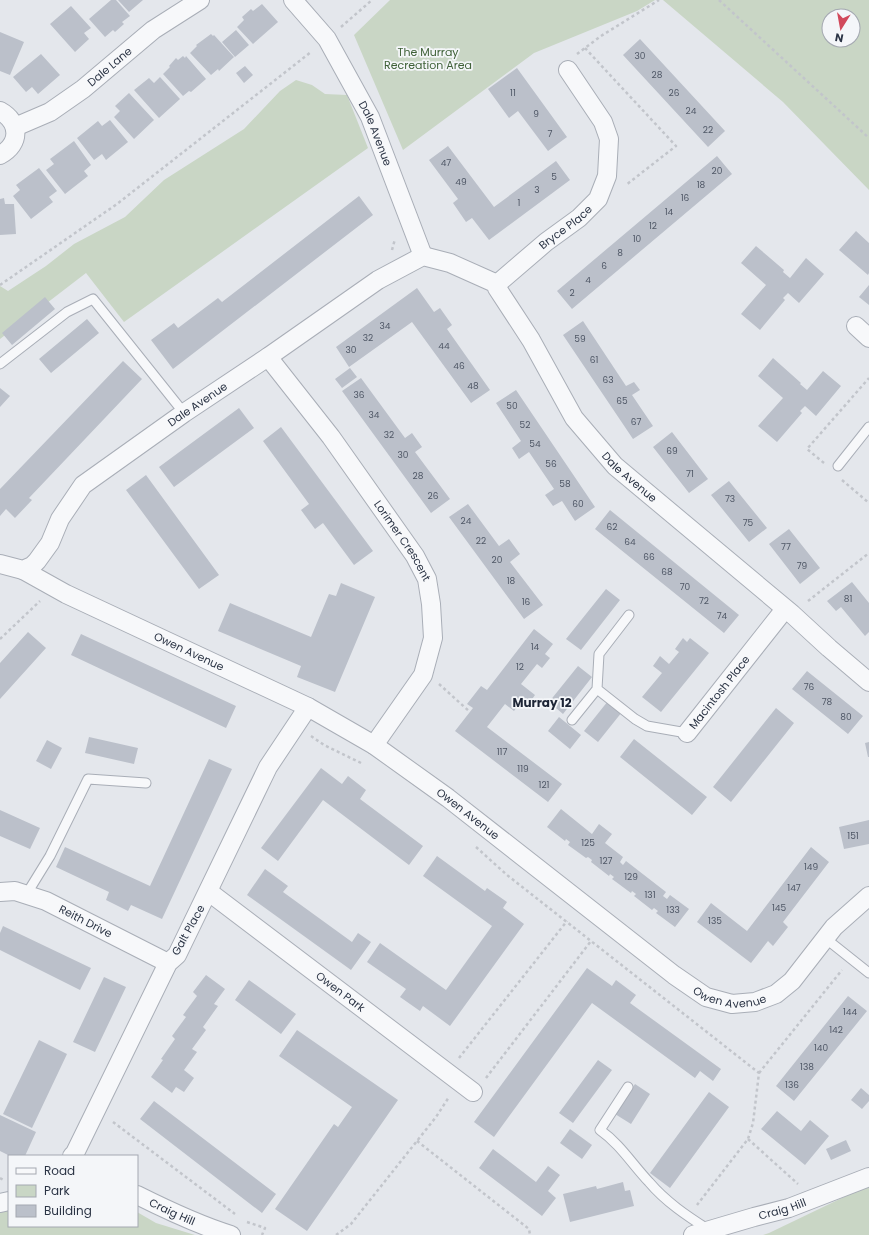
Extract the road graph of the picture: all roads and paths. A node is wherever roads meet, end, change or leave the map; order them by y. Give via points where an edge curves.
1 (200, 0) edge
2 (293, 0) edge
3 (372, 0) edge
4 (659, 0) edge
5 (719, 0) edge
6 (327, 39) junction
7 (585, 48) junction
8 (568, 70) joint
9 (0, 111) edge
10 (15, 127) junction
11 (869, 138) edge
12 (0, 155) edge
13 (598, 199) junction
14 (395, 237) dead end
15 (386, 254) dead end
16 (423, 256) junction
17 (497, 284) junction
18 (0, 286) edge
19 (268, 357) junction
20 (0, 364) edge
21 (184, 413) junction
22 (869, 427) edge
23 (838, 466) dead end
24 (869, 553) edge
25 (0, 564) edge
26 (23, 570) junction
27 (60, 591) junction
28 (788, 612) junction
29 (629, 616) dead end
30 (0, 639) edge
31 (423, 674) junction
32 (869, 682) edge
33 (597, 689) junction
34 (308, 706) junction
35 (470, 712) dead end
36 (572, 720) dead end
37 (295, 725) junction
38 (687, 733) joint
39 (374, 745) junction
40 (363, 764) dead end
41 (146, 783) dead end
42 (473, 845) dead end
43 (0, 892) edge
44 (209, 892) junction
45 (26, 895) junction
46 (869, 896) edge
47 (567, 921) junction
48 (825, 938) junction
49 (592, 941) junction
50 (852, 959) junction
51 (168, 963) junction
52 (869, 973) edge
53 (759, 1073) junction
54 (460, 1082) junction
55 (628, 1087) dead end
56 (97, 1109) junction
57 (748, 1139) junction
58 (417, 1141) junction
59 (76, 1155) edge
60 (869, 1177) edge
61 (138, 1196) edge
62 (808, 1202) junction
63 (237, 1216) dead end
64 (688, 1217) junction
65 (243, 1221) dead end
66 (711, 1231) junction
67 (231, 1235) edge
68 (262, 1235) edge
69 (336, 1235) edge
70 (530, 1235) edge
71 (693, 1235) edge

1 - 10 street, Dale Lane via 153,30 50,112
2 - 6 street
3 - 6 path
4 - 7 path
5 - 11 path
6 - 16 street, Dale Avenue via 370,117
6 - 18 path via 117,204
7 - 8 path via 570,59
7 - 13 path via 676,146 610,198
8 - 13 street, Bryce Place via 603,122 609,139 606,176
9 - 10 street via 12,120
10 - 12 street via 13,143
13 - 17 street, Bryce Place via 579,218
14 - 15 path via 392,250
16 - 17 street via 450,263
16 - 19 street, Dale Avenue via 378,280
17 - 28 street, Dale Avenue via 496,288 531,340 574,418 615,466
19 - 21 street, Dale Avenue
19 - 31 street, Lorimer Crescent via 331,437 415,556 427,579 433,638
20 - 21 lane via 67,312 92,299
21 - 26 street, Dale Avenue via 83,485 60,519 50,543 38,561
22 - 23 lane
24 - 28 path
25 - 26 street
26 - 27 street, Owen Avenue
27 - 30 path
27 - 34 street, Owen Avenue
28 - 32 street, Dale Avenue
28 - 38 street, Macintosh Place
29 - 33 lane via 599,654
31 - 35 path via 432,678
31 - 39 street, Lorimer Crescent
33 - 36 lane
33 - 38 lane, Macintosh Place via 635,720 647,726
34 - 37 street, Galt Place
34 - 39 street, Owen Avenue
37 - 40 path via 324,745
37 - 44 street, Galt Place via 268,767
39 - 48 street, Owen Avenue via 448,798 674,975 706,997 732,1004 756,1002 776,994 792,981
41 - 45 lane via 88,779 50,856
42 - 47 path
43 - 45 street, Reith Drive via 16,891
44 - 51 street, Galt Place via 177,956
44 - 54 street, Owen Park
45 - 51 street, Reith Drive via 46,902
46 - 48 street, Owen Avenue
47 - 49 path
47 - 54 path
48 - 50 lane
49 - 53 path
49 - 54 path via 492,1072
50 - 52 lane
50 - 53 path
51 - 56 street, Galt Place
53 - 57 path via 753,1123
54 - 58 path
55 - 64 lane via 600,1130 612,1139 664,1199
56 - 59 street, Galt Place
56 - 63 path
57 - 62 path via 801,1187 802,1194
57 - 64 path
58 - 69 path via 351,1224
58 - 70 path via 529,1229
60 - 62 street, Craig Hill
61 - 67 street, Craig Hill
62 - 66 street, Craig Hill
64 - 66 lane
65 - 68 path via 265,1228
66 - 71 street, Craig Hill

